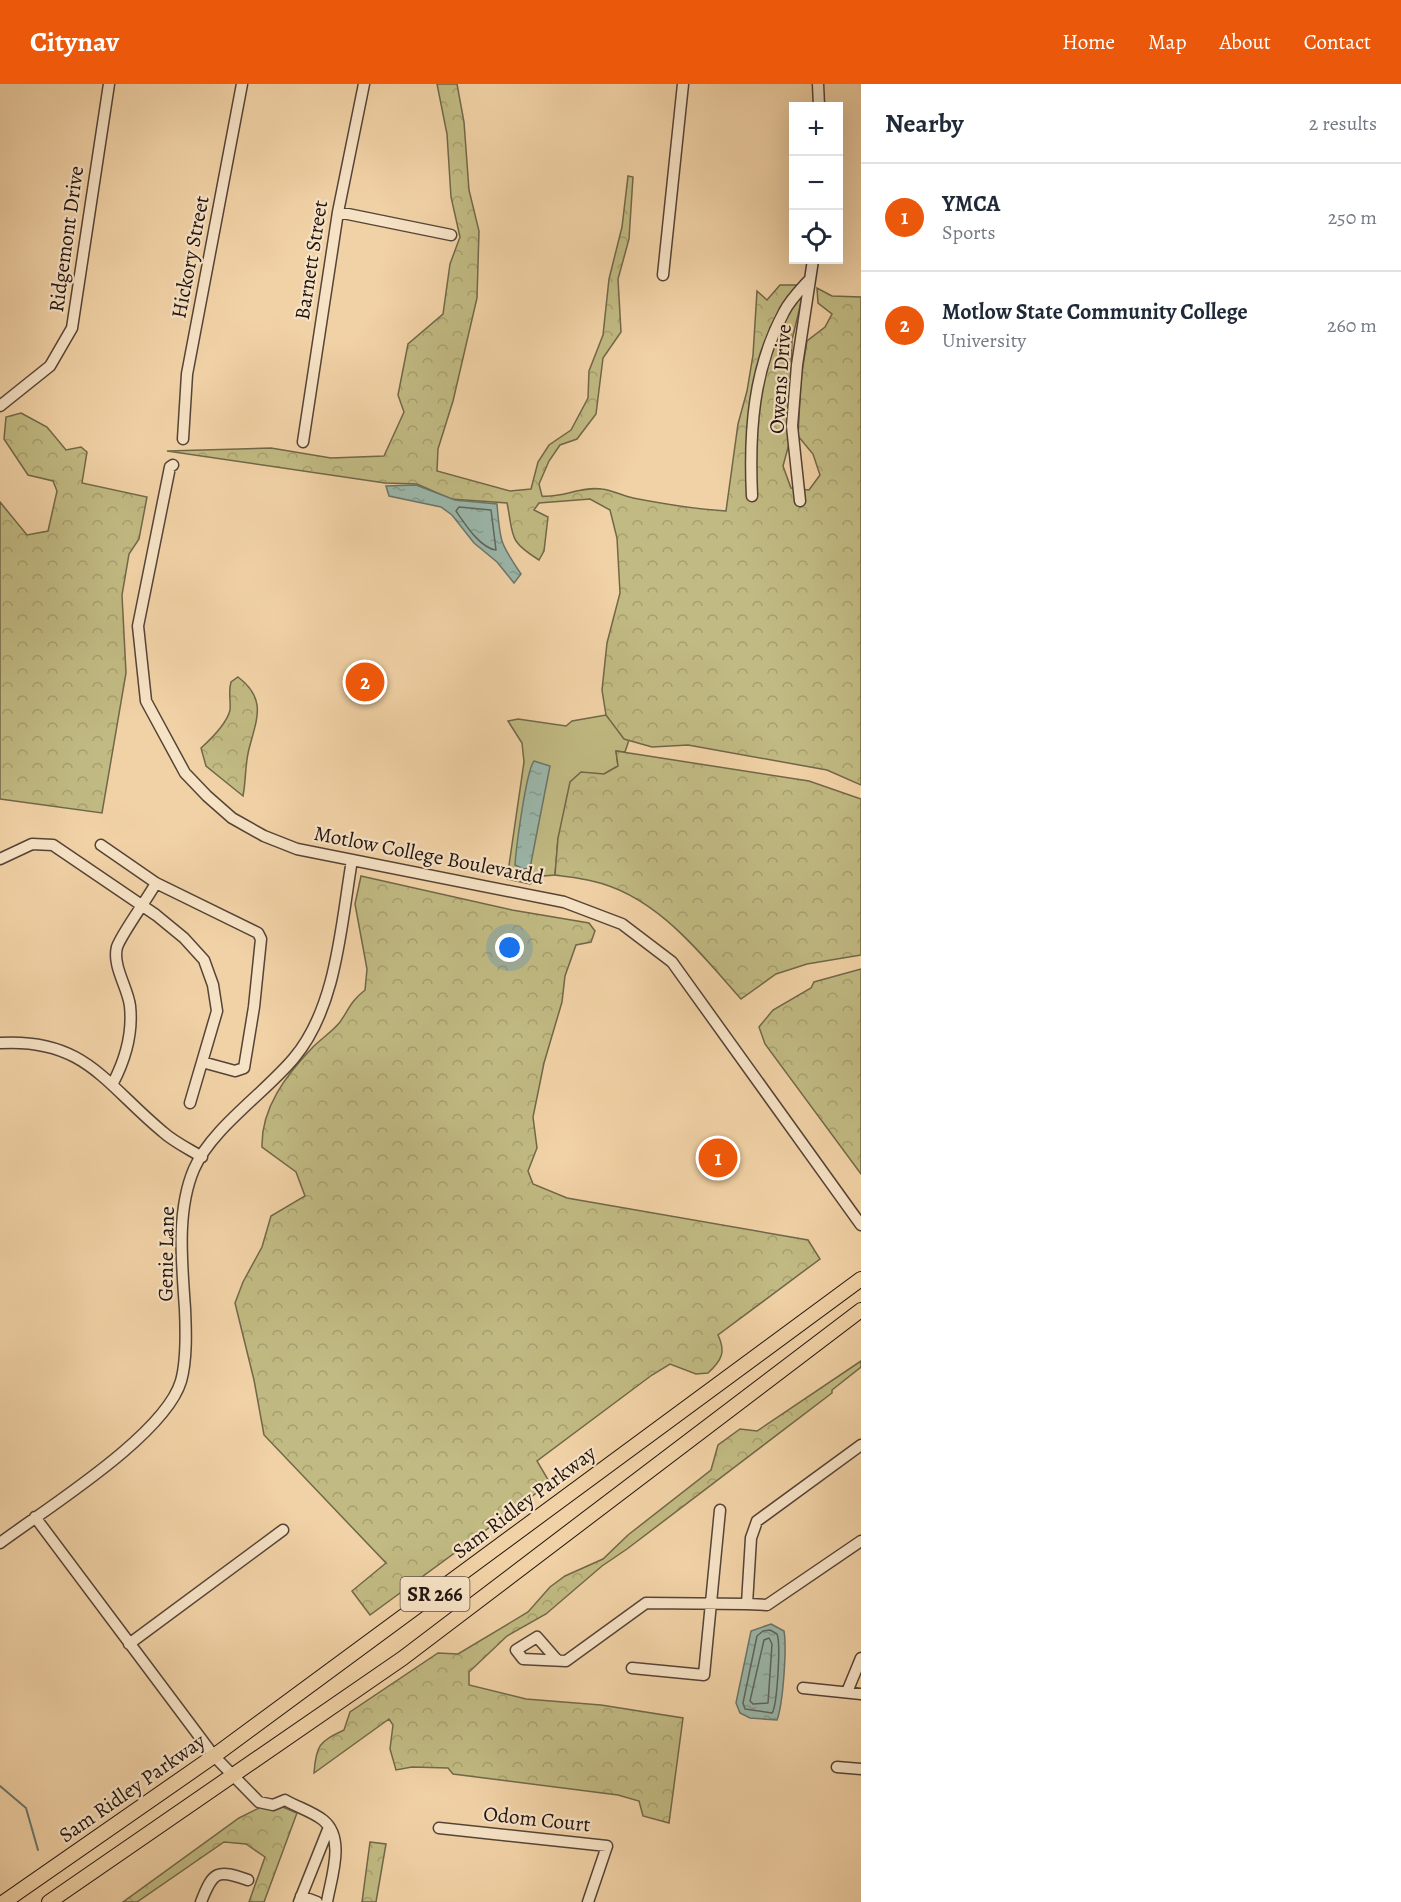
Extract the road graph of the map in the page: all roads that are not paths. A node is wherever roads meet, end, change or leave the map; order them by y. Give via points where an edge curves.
1 (109, 84) edge
2 (242, 84) edge
3 (364, 84) edge
4 (683, 84) edge
5 (818, 84) edge
6 (819, 102) edge
7 (338, 212) junction
8 (451, 235) dead end
9 (812, 264) edge
10 (663, 275) dead end
11 (810, 279) junction
12 (0, 406) edge
13 (183, 439) dead end
14 (303, 442) dead end
15 (173, 465) dead end
16 (752, 496) dead end
17 (800, 501) dead end
18 (101, 845) dead end
19 (0, 857) edge
20 (352, 860) junction
21 (156, 883) junction
22 (143, 906) junction
23 (0, 1043) edge
24 (202, 1062) junction
25 (113, 1083) junction
26 (190, 1103) dead end
27 (202, 1157) junction
28 (861, 1225) edge
29 (861, 1279) edge
30 (861, 1310) edge
31 (861, 1445) edge
32 (720, 1510) dead end
33 (35, 1517) junction
34 (283, 1530) dead end
35 (861, 1541) edge
36 (0, 1543) edge
37 (712, 1603) junction
38 (747, 1604) junction
39 (129, 1644) junction
40 (861, 1658) edge
41 (557, 1660) dead end
42 (632, 1668) dead end
43 (803, 1688) dead end
44 (847, 1692) junction
45 (861, 1694) edge
46 (214, 1756) junction
47 (837, 1767) dead end
48 (861, 1769) edge
49 (234, 1775) junction
50 (328, 1827) junction
51 (439, 1828) dead end
52 (311, 1872) junction
53 (248, 1880) dead end
54 (331, 1880) junction
55 (16, 1897) edge
56 (0, 1899) edge
57 (300, 1899) edge
58 (4, 1902) edge
59 (49, 1902) edge
60 (201, 1902) edge
61 (317, 1902) edge
62 (327, 1902) edge
63 (588, 1902) edge

1 - 12 street, Ridgemont Drive via 72,328 50,366
2 - 13 street, Hickory Street via 187,374
3 - 7 street, Barnett Street
4 - 10 street
5 - 6 street
7 - 8 street
7 - 14 street, Barnett Street
9 - 11 street, Owens Drive
11 - 16 street via 785,310 759,381 750,452
11 - 17 street, Owens Drive via 792,426
15 - 20 street, Motlow College Boulevardd via 138,626 146,701 185,773 232,818 297,849
18 - 21 street
19 - 22 street via 32,844 53,845
20 - 27 street, Genie Lane via 321,1015 295,1057 219,1134
20 - 28 street, Motlow College Boulevardd via 564,902 622,924 672,962
21 - 22 street
21 - 24 street via 258,933 261,939 244,1068 235,1071
22 - 24 street via 184,938 204,960 217,1011
22 - 25 street via 117,947 117,962 130,1005 130,1031 123,1063
23 - 25 street via 26,1041 48,1045 75,1055
24 - 26 street
25 - 27 street via 164,1133
27 - 33 street, Genie Lane via 194,1169 183,1212 186,1328 181,1382 154,1425
29 - 46 main road, Sam Ridley Parkway / SR 266
30 - 49 main road, SR 266 via 403,1658
31 - 38 street via 757,1521
32 - 37 street
33 - 36 street, Genie Lane
33 - 39 street
34 - 39 street
35 - 38 street via 767,1605
37 - 38 street
37 - 41 street via 646,1602 566,1660
37 - 42 street via 704,1676
39 - 46 street
40 - 44 street
43 - 44 street
44 - 45 street
46 - 49 street
46 - 55 main road, Sam Ridley Parkway / SR 266
47 - 48 street
49 - 50 street via 259,1802 273,1805 285,1800
49 - 59 main road, SR 266
50 - 52 street
50 - 54 street via 334,1836
51 - 63 street, Odom Court via 608,1846
52 - 54 street
52 - 57 street
53 - 60 street via 226,1872 217,1874
54 - 62 street
55 - 56 main road
55 - 58 main road, Sam Ridley Parkway / SR 266
57 - 61 street

